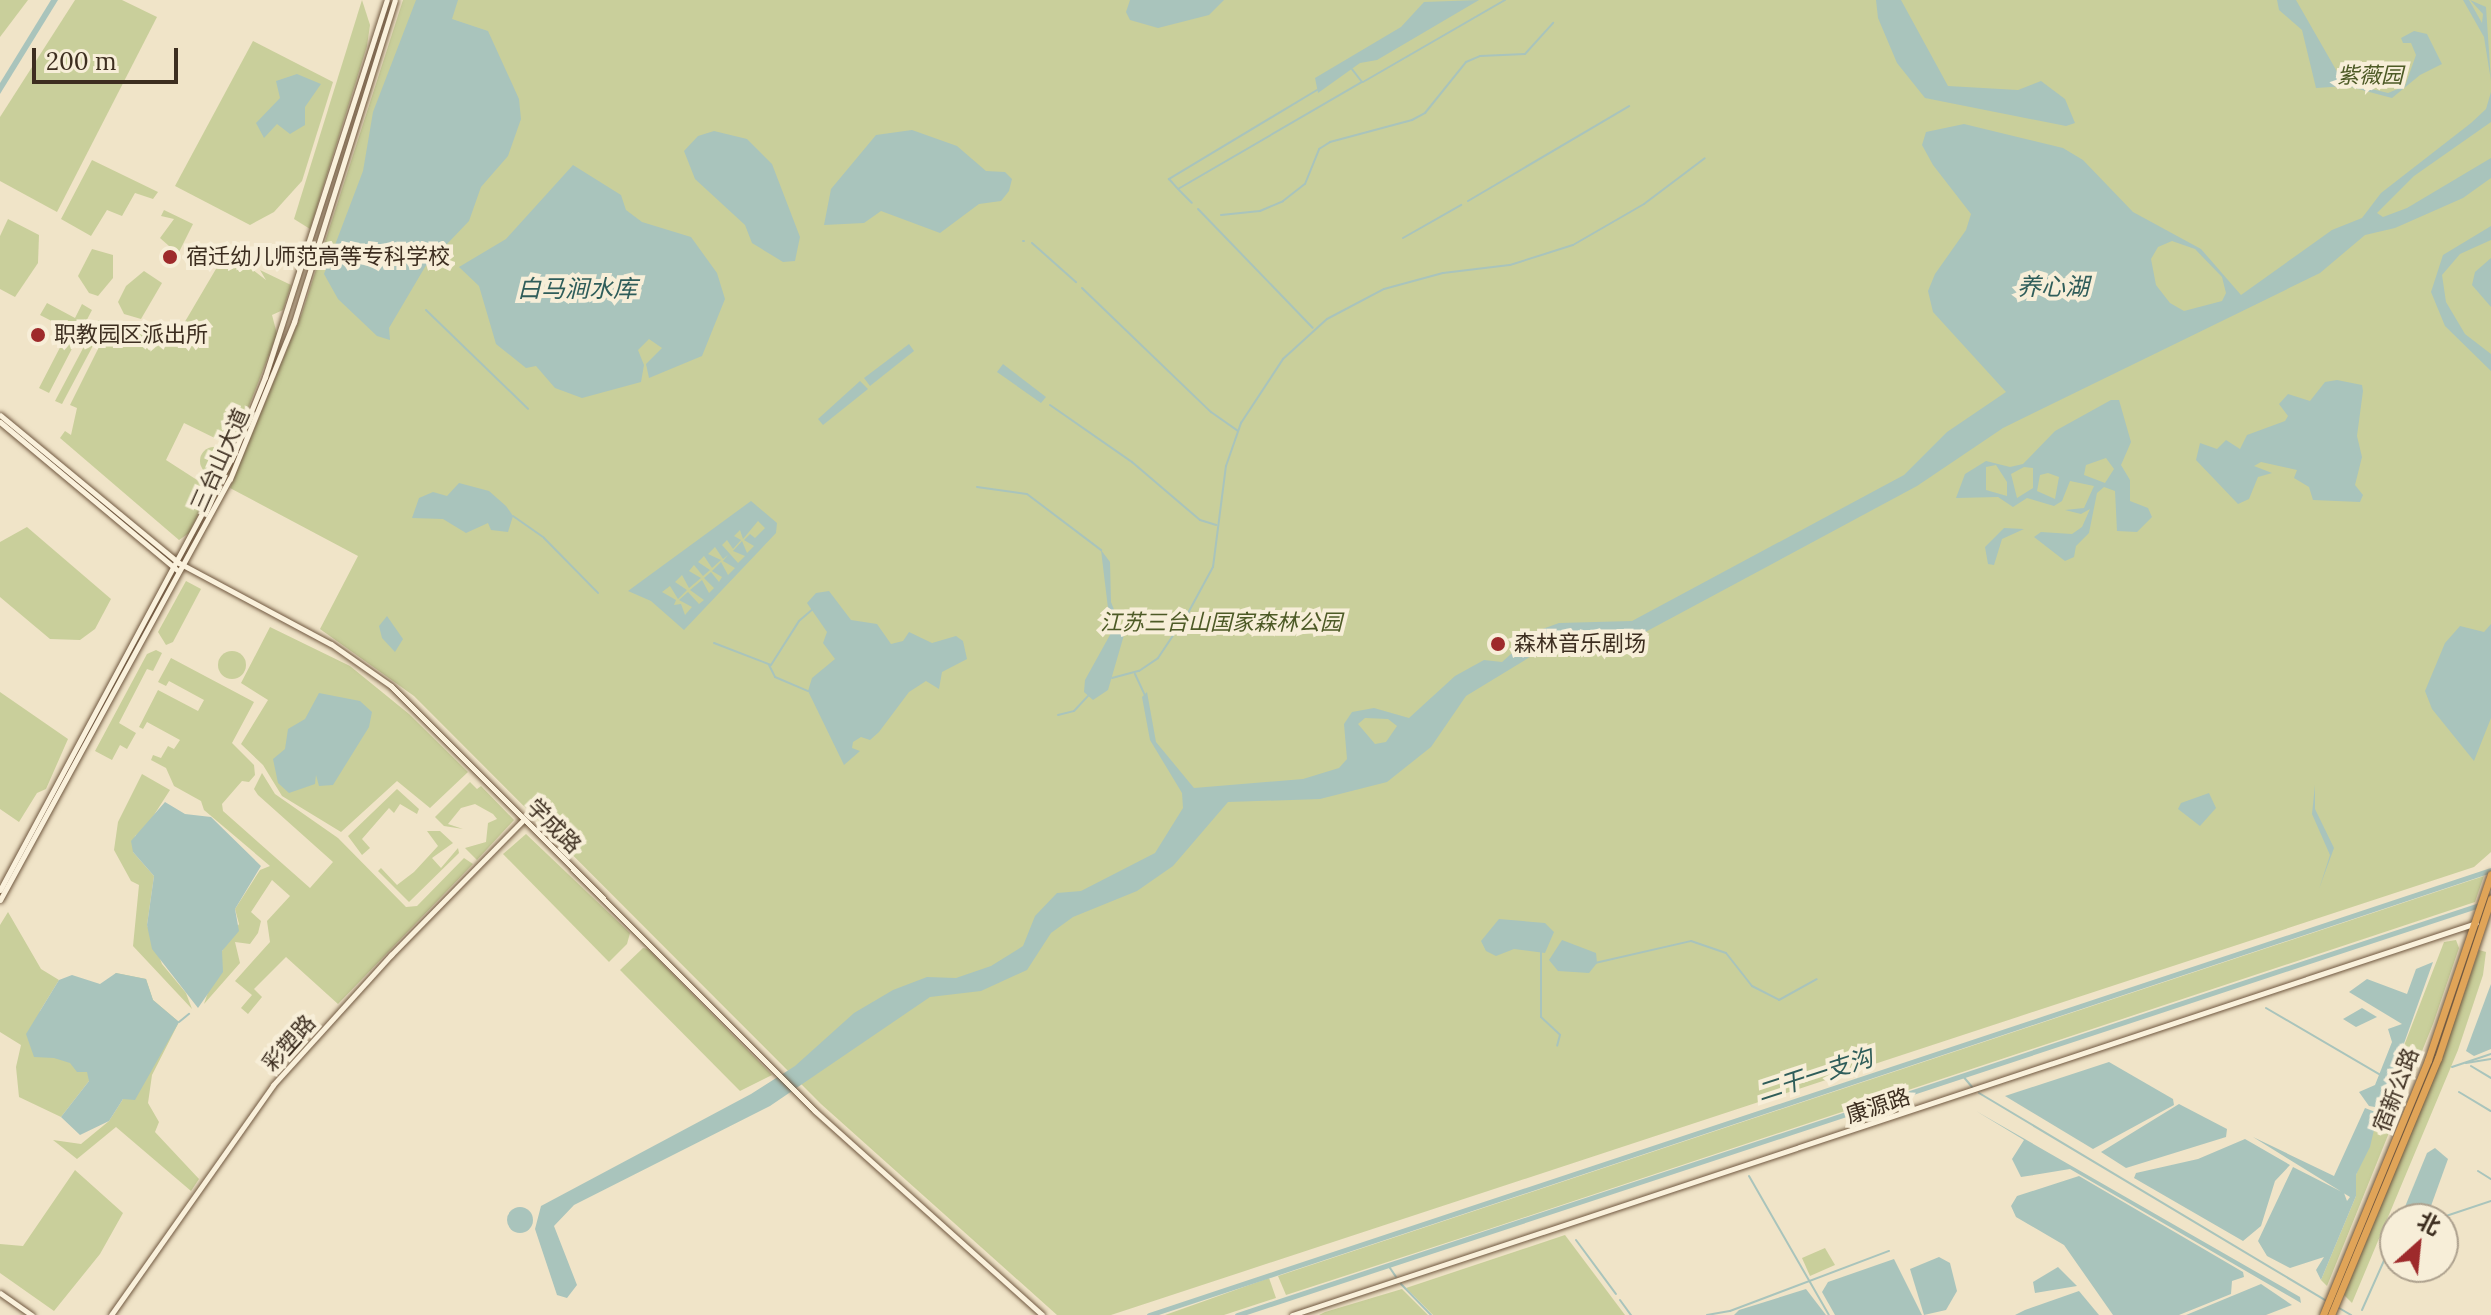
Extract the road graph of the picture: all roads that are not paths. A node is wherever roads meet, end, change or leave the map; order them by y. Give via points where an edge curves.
1 (387, 0) edge
2 (395, 0) edge
3 (0, 415) edge
4 (0, 422) edge
5 (177, 566) junction
6 (185, 570) junction
7 (524, 819) junction
8 (2491, 874) edge
9 (0, 890) edge
10 (0, 900) edge
11 (2490, 901) edge
12 (2487, 919) edge
13 (2473, 925) junction
14 (0, 1293) edge
15 (32, 1315) edge
16 (111, 1315) edge
17 (1042, 1315) edge
18 (1292, 1315) edge
19 (2323, 1315) edge
20 (2331, 1315) edge

1 - 5 street, 三台山大道 via 265,377
2 - 6 street, 三台山大道 via 294,322 230,479
3 - 5 street, 学成路
4 - 5 street, 学成路
5 - 6 street, 学成路
5 - 9 street, 三台山大道
6 - 7 street, 学成路 via 359,662 417,709
6 - 10 street, 三台山大道
7 - 16 street, 彩塑路 via 273,1085
7 - 17 street, 学成路 via 796,1092
8 - 13 highway, 宿新公路
11 - 12 highway, 宿新公路
12 - 13 street, 康源路
12 - 20 highway, 宿新公路 via 2438,1058
13 - 18 street, 康源路
13 - 19 highway, 宿新公路 via 2428,1060
14 - 15 street

